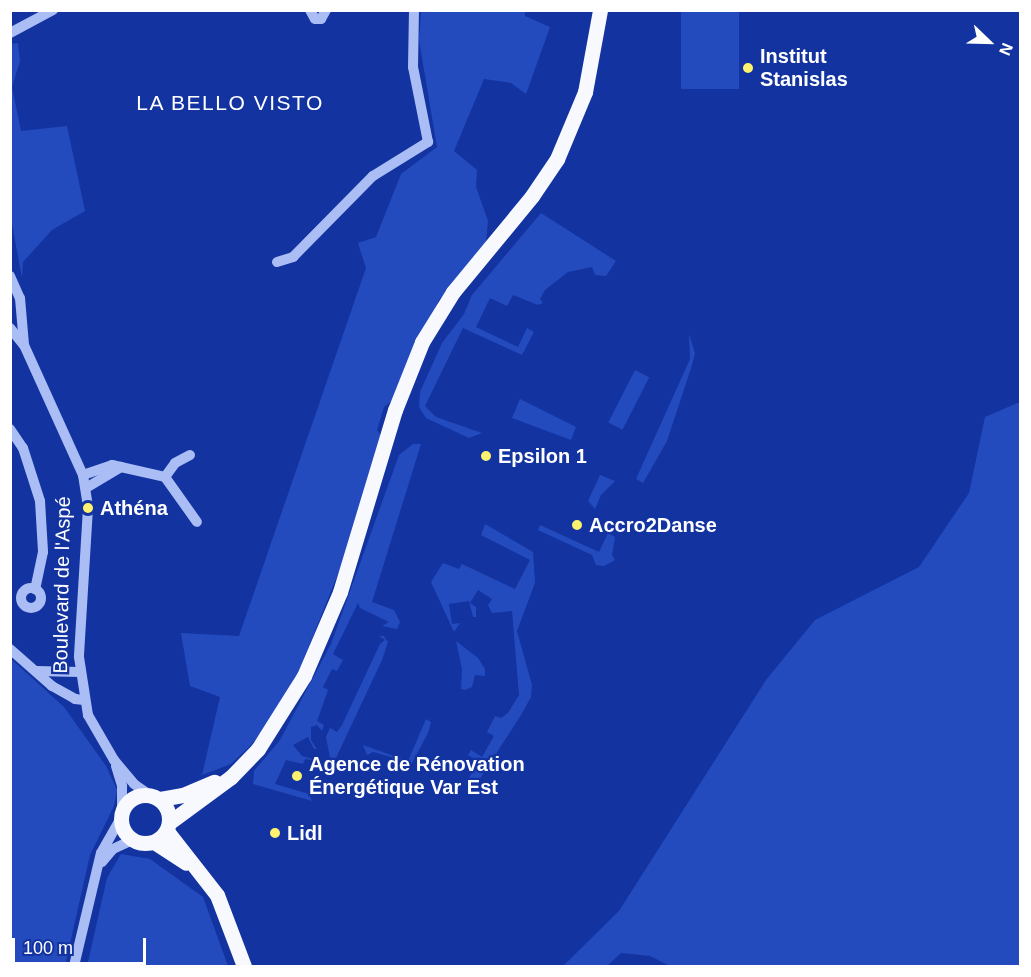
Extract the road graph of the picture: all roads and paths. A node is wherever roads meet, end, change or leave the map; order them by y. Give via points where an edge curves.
1 (53, 10) edge
2 (310, 10) edge
3 (326, 10) edge
4 (414, 10) edge
5 (600, 10) edge
6 (609, 10) edge
7 (35, 14) edge
8 (10, 33) edge
9 (277, 262) dead end
10 (10, 276) edge
11 (14, 291) edge
12 (20, 309) junction
13 (10, 319) edge
14 (10, 328) edge
15 (24, 345) junction
16 (10, 429) edge
17 (190, 455) dead end
18 (122, 467) junction
19 (83, 475) junction
20 (165, 477) junction
21 (86, 488) junction
22 (197, 522) dead end
23 (351, 560) junction
24 (35, 589) dead end
25 (10, 649) edge
26 (36, 671) junction
27 (80, 672) junction
28 (84, 700) junction
29 (114, 760) junction
30 (245, 762) junction
31 (155, 797) junction
32 (122, 814) junction
33 (168, 827) junction
34 (132, 840) junction
35 (154, 842) junction
36 (100, 864) junction
37 (194, 867) junction
38 (74, 966) edge
39 (244, 966) edge

1 - 7 street
2 - 3 street via 315,19 321,19
4 - 9 street via 413,67 428,142 372,176 293,257
5 - 23 main road via 585,92 557,159 532,196 453,292 422,342 395,410
6 - 23 main road via 607,39 579,136 532,208 474,277 431,343
7 - 8 street
10 - 11 street
11 - 12 street, Boulevard de l'Aspé
12 - 13 street
12 - 15 street, Boulevard de l'Aspé
14 - 15 street, Boulevard de l'Aspé
15 - 19 street, Boulevard de l'Aspé
16 - 24 street via 23,448 40,501 43,552
17 - 20 street via 175,463
18 - 19 street via 112,465
18 - 20 street
18 - 21 street
19 - 21 street, Boulevard de l'Aspé
20 - 22 street
21 - 27 street, Boulevard de l'Aspé
23 - 30 main road via 304,676 281,716
25 - 26 street
26 - 27 street
26 - 28 street via 52,686
27 - 28 street, Boulevard de l'Aspé
28 - 29 street, Boulevard de l'Aspé via 88,715
29 - 31 street, Boulevard de l'Aspé via 134,784
29 - 32 street, Boulevard de l'Aspé via 122,786
30 - 31 main road via 200,788
30 - 33 main road
31 - 32 main road via 133,798
31 - 33 main road via 168,810
32 - 34 main road via 123,830
32 - 36 street
33 - 35 main road
33 - 37 main road
34 - 35 main road
34 - 36 street via 113,849
35 - 37 main road
36 - 38 street
37 - 39 main road via 217,895

